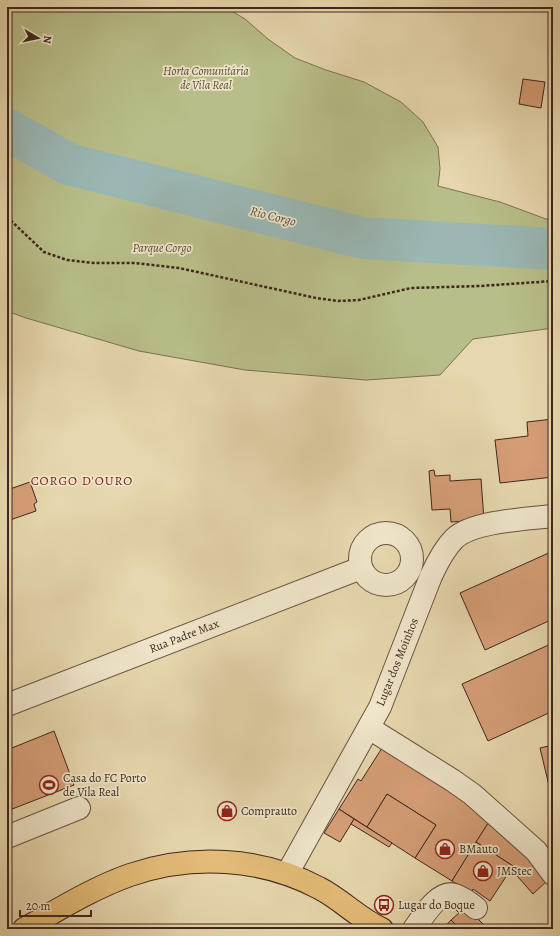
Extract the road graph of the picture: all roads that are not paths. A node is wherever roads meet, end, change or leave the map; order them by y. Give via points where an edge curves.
1 (553, 516) edge
2 (361, 568) dead end
3 (7, 705) edge
4 (369, 728) junction
5 (79, 808) dead end
6 (7, 837) edge
7 (287, 874) junction
8 (553, 874) edge
9 (476, 908) dead end
10 (375, 927) edge
11 (24, 929) edge
12 (414, 929) edge

1 - 4 street, Lugar dos Moinhos via 488,524 455,538 431,576 384,698
2 - 3 street, Rua Padre Max
4 - 7 street, Lugar dos Moinhos
4 - 8 street via 472,794 536,851
5 - 6 street
7 - 10 main road via 335,897
7 - 11 main road via 260,867 216,861 159,867 113,882
9 - 12 street via 453,894 444,895

